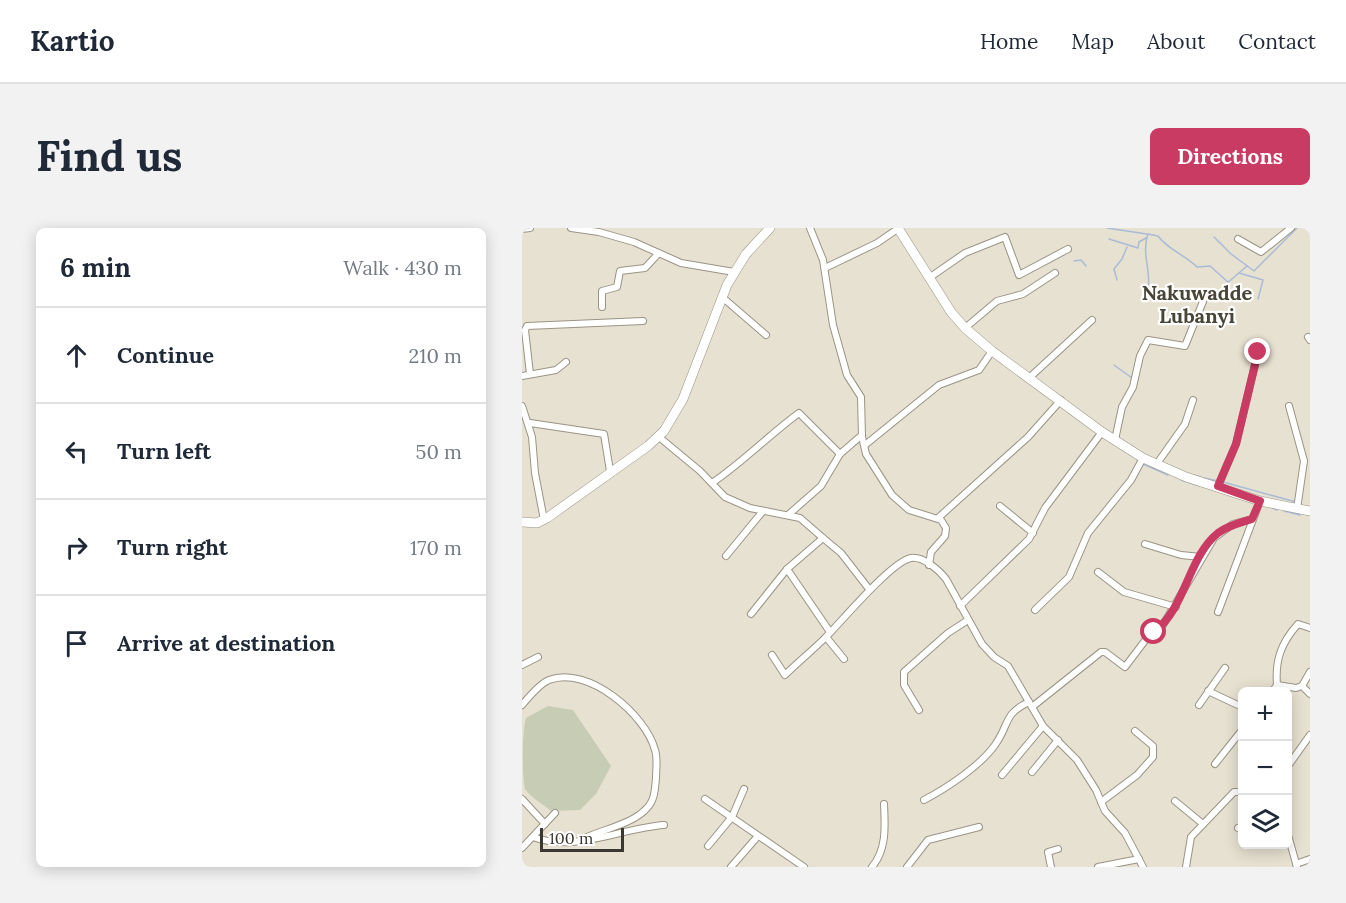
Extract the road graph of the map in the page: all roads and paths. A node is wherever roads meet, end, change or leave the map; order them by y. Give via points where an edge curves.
1 (530, 228) edge
2 (571, 228) edge
3 (770, 228) edge
4 (810, 228) edge
5 (898, 228) edge
6 (1291, 228) edge
7 (522, 229) edge
8 (1238, 239) dead end
9 (1068, 249) dead end
10 (658, 254) junction
11 (825, 268) junction
12 (734, 272) junction
13 (1054, 273) dead end
14 (929, 278) junction
15 (722, 297) junction
16 (1204, 299) dead end
17 (602, 307) dead end
18 (1092, 320) dead end
19 (642, 321) dead end
20 (965, 328) junction
21 (766, 335) dead end
22 (992, 351) junction
23 (1258, 352) dead end
24 (566, 362) dead end
25 (530, 374) junction
26 (522, 376) edge
27 (1029, 378) junction
28 (1061, 400) junction
29 (1193, 400) dead end
30 (522, 405) edge
31 (1289, 406) dead end
32 (530, 423) junction
33 (1102, 432) junction
34 (862, 435) junction
35 (659, 437) junction
36 (1115, 440) junction
37 (864, 445) junction
38 (840, 454) junction
39 (1143, 458) junction
40 (1156, 465) junction
41 (610, 471) junction
42 (712, 483) junction
43 (1218, 486) junction
44 (1260, 501) junction
45 (999, 506) dead end
46 (1297, 509) junction
47 (1310, 511) edge
48 (763, 512) junction
49 (788, 515) junction
50 (938, 518) junction
51 (1252, 519) junction
52 (544, 520) junction
53 (522, 522) edge
54 (1033, 533) junction
55 (823, 538) junction
56 (1145, 544) dead end
57 (726, 556) dead end
58 (1201, 557) junction
59 (929, 565) junction
60 (787, 569) junction
61 (1098, 572) dead end
62 (870, 590) junction
63 (960, 606) junction
64 (1176, 607) junction
65 (1035, 610) dead end
66 (1218, 612) dead end
67 (751, 614) dead end
68 (968, 620) junction
69 (1310, 628) edge
70 (828, 634) junction
71 (772, 655) dead end
72 (538, 657) dead end
73 (844, 659) dead end
74 (522, 665) edge
75 (1225, 668) dead end
76 (1310, 672) edge
77 (1277, 685) joint
78 (1302, 686) junction
79 (1208, 691) junction
80 (1310, 694) edge
81 (522, 705) edge
82 (1031, 705) junction
83 (1199, 705) dead end
84 (1238, 705) edge
85 (919, 710) dead end
86 (1043, 726) junction
87 (1135, 731) dead end
88 (1238, 735) edge
89 (1310, 735) edge
90 (1058, 740) junction
91 (1292, 759) edge
92 (1215, 764) dead end
93 (1032, 772) dead end
94 (1002, 775) dead end
95 (744, 789) dead end
96 (1238, 792) edge
97 (705, 799) dead end
98 (522, 800) edge
99 (924, 800) dead end
100 (1175, 801) dead end
101 (1101, 802) junction
102 (884, 804) dead end
103 (555, 813) dead end
104 (732, 817) junction
105 (545, 824) junction
106 (1203, 824) junction
107 (664, 825) dead end
108 (979, 827) dead end
109 (758, 836) junction
110 (533, 837) junction
111 (585, 838) junction
112 (708, 846) dead end
113 (522, 848) edge
114 (1058, 849) dead end
115 (1291, 849) edge
116 (1139, 859) junction
117 (1310, 859) edge
118 (801, 866) edge
119 (1296, 866) edge
120 (731, 867) edge
121 (872, 867) edge
122 (907, 867) edge
123 (1051, 867) edge
124 (1098, 867) edge
125 (1143, 867) edge
126 (1186, 867) edge

1 - 7 street
2 - 10 street via 633,242
3 - 12 street
4 - 11 street
5 - 11 street via 877,243
5 - 14 street
6 - 8 street via 1261,252
9 - 14 street via 1018,275 1005,237 965,253
10 - 12 street via 681,263
10 - 17 street via 645,268 620,271 617,287 602,291
11 - 34 street via 833,328 848,377 861,397
12 - 15 street
13 - 20 street via 1023,294 997,301
14 - 20 street
15 - 21 street
15 - 35 street via 683,399
16 - 36 street via 1185,346 1148,340 1133,387 1122,407
18 - 27 street
19 - 25 street via 527,326
20 - 22 street
22 - 27 street
22 - 37 street via 979,370 939,385
23 - 43 street via 1236,444
24 - 25 street via 556,370
25 - 26 street
27 - 28 street
28 - 33 street
28 - 50 street via 1028,437
29 - 40 street via 1185,424
30 - 32 street
31 - 46 street via 1304,461
32 - 41 street via 604,434
32 - 52 street
33 - 36 street
33 - 54 street via 1045,508
34 - 37 street
34 - 38 street
35 - 41 street
35 - 42 street
36 - 39 street
37 - 50 street via 892,495 909,510
38 - 42 street via 799,413
38 - 49 street via 821,486
39 - 40 street
39 - 65 street via 1131,480 1088,533 1069,577
40 - 43 street
41 - 52 street
42 - 48 street via 731,501
43 - 44 street
44 - 46 street
44 - 51 street
45 - 54 street
46 - 47 street
48 - 49 street
48 - 57 street
49 - 55 street via 807,521
50 - 59 street via 946,532 932,552
51 - 58 street via 1233,524 1218,534
51 - 66 street
52 - 53 street
54 - 63 street
55 - 60 street
55 - 62 street via 841,553
56 - 58 street
58 - 64 street
59 - 62 street via 909,558
59 - 63 street via 946,579
60 - 67 street
60 - 70 street
61 - 64 street via 1124,592
62 - 70 street
63 - 68 street
64 - 82 street via 1125,667 1101,652
68 - 82 street via 988,651 1015,676
68 - 85 street via 904,672 904,685
69 - 77 street via 1298,624 1283,645 1277,660
70 - 71 street via 785,675
70 - 73 street
72 - 74 street
75 - 79 street
76 - 78 street
77 - 78 street
78 - 80 street
79 - 83 street
79 - 84 street
81 - 111 street via 549,680 564,678 597,684 629,708 648,732 656,754 656,789 650,805 634,817
82 - 86 street
82 - 99 street via 1012,711 991,750 943,790
86 - 90 street
86 - 94 street
87 - 101 street via 1153,746 1153,757 1137,775
88 - 92 street
89 - 91 street
90 - 93 street
90 - 101 street via 1077,760
95 - 104 street
96 - 106 street
97 - 104 street
98 - 105 street
100 - 106 street
101 - 116 street
102 - 121 street via 884,842 880,858
103 - 105 street
104 - 109 street
104 - 112 street
105 - 110 street
106 - 126 street via 1191,837
107 - 111 street
108 - 122 street via 928,840
109 - 118 street
109 - 120 street
110 - 111 street via 554,843
110 - 113 street
114 - 123 street via 1048,852
115 - 119 street
116 - 124 street
116 - 125 street
117 - 119 street

